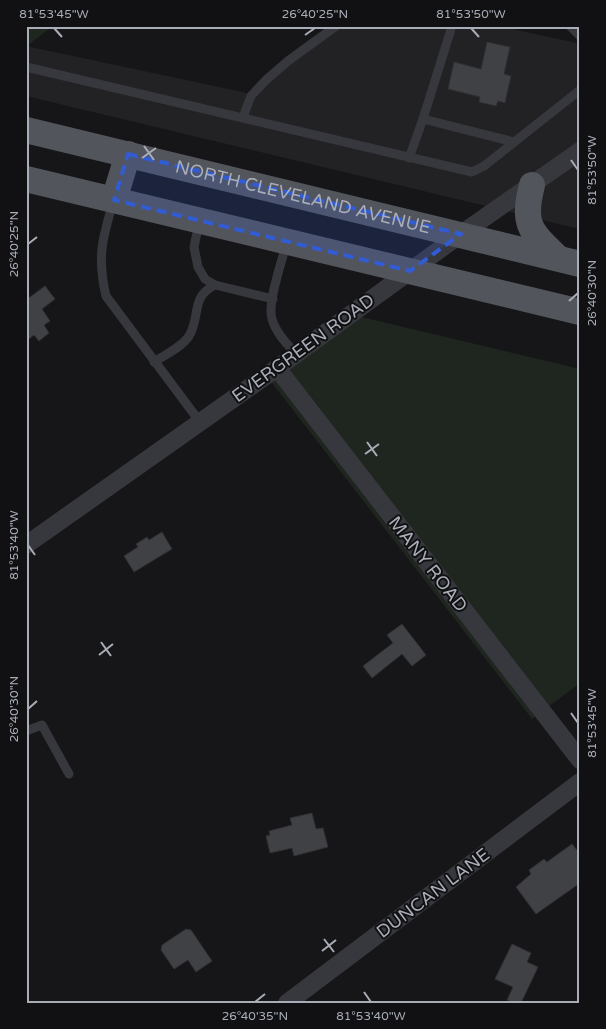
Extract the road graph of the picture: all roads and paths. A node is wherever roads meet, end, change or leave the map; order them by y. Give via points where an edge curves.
1 (336, 26) edge
2 (452, 26) edge
3 (570, 26) edge
4 (580, 36) edge
5 (26, 67) edge
6 (580, 90) edge
7 (243, 117) junction
8 (423, 119) junction
9 (26, 130) edge
10 (514, 142) junction
11 (580, 151) edge
12 (128, 154) junction
13 (409, 158) junction
14 (26, 179) edge
15 (532, 184) junction
16 (114, 200) junction
17 (199, 220) junction
18 (461, 234) junction
19 (287, 241) junction
20 (569, 261) edge
21 (410, 271) junction
22 (215, 286) junction
23 (272, 299) junction
24 (580, 312) edge
25 (296, 354) junction
26 (154, 362) junction
27 (277, 368) junction
28 (200, 422) junction
29 (26, 545) edge
30 (26, 731) edge
31 (580, 760) edge
32 (69, 774) dead end
33 (580, 782) edge
34 (287, 1003) edge

1 - 7 lane via 266,80 251,96
2 - 8 lane
3 - 4 lane
5 - 7 lane
6 - 10 lane
7 - 13 lane
8 - 10 lane
8 - 13 lane
9 - 12 main road, NORTH CLEVELAND AVENUE
10 - 13 lane via 472,172
11 - 15 street, EVERGREEN ROAD
12 - 16 main road
12 - 18 main road, NORTH CLEVELAND AVENUE
14 - 16 main road
15 - 18 street, EVERGREEN ROAD
15 - 20 main road via 527,205 529,223 536,236
16 - 17 main road
16 - 26 lane via 100,258 106,296
17 - 19 main road
17 - 22 lane via 194,247 198,267 205,279
18 - 20 main road, NORTH CLEVELAND AVENUE
18 - 21 street, EVERGREEN ROAD
19 - 21 main road
19 - 23 lane
21 - 24 main road
21 - 25 street, EVERGREEN ROAD
22 - 23 lane
22 - 26 lane via 202,294 188,339
23 - 25 lane via 272,319 277,331
25 - 27 street, EVERGREEN ROAD
26 - 28 lane
27 - 28 street, EVERGREEN ROAD
27 - 31 street, MANY ROAD
28 - 29 street, EVERGREEN ROAD
30 - 32 lane via 42,725
33 - 34 street, DUNCAN LANE

